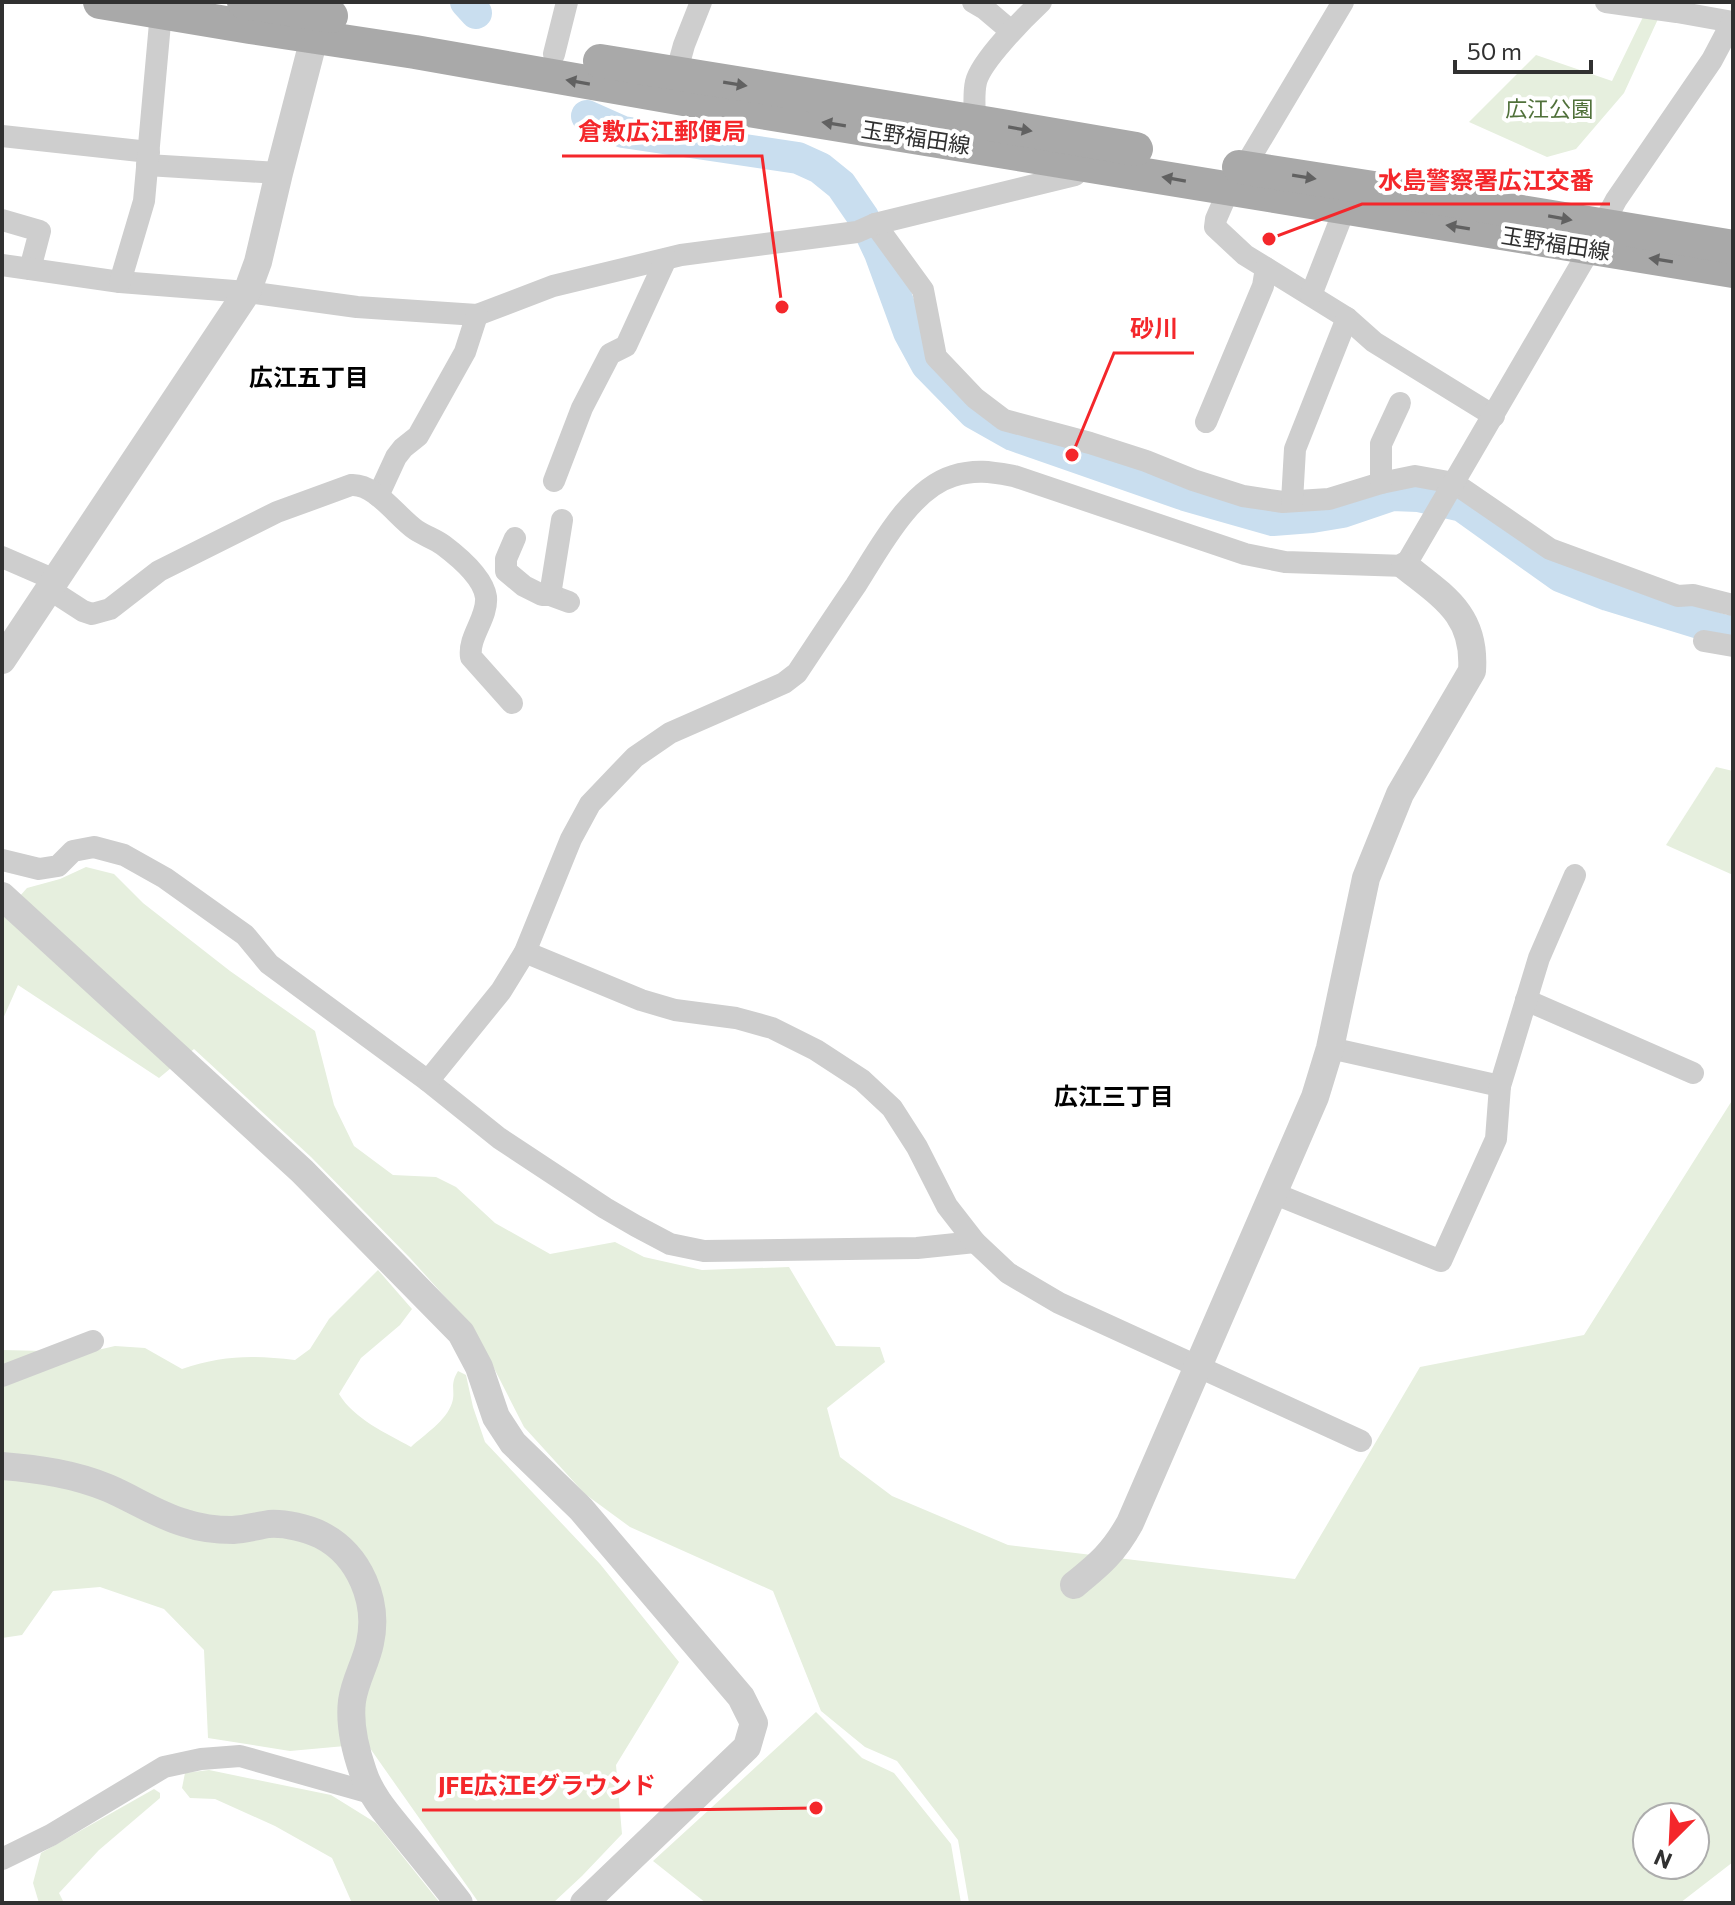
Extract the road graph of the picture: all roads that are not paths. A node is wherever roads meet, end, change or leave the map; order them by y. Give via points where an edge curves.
1 (100, 2) edge
2 (244, 2) edge
3 (567, 2) edge
4 (701, 2) edge
5 (973, 2) edge
6 (1041, 2) edge
7 (1343, 2) edge
8 (1606, 2) edge
9 (161, 12) junction
10 (1732, 22) edge
11 (317, 26) junction
12 (1011, 31) junction
13 (554, 54) junction
14 (676, 74) junction
15 (975, 121) junction
16 (2, 136) edge
17 (148, 159) junction
18 (1086, 165) junction
19 (279, 173) junction
20 (1236, 178) junction
21 (1345, 208) junction
22 (2, 220) edge
23 (866, 228) junction
24 (1596, 237) junction
25 (1733, 247) edge
26 (666, 259) junction
27 (2, 265) edge
28 (1266, 268) junction
29 (30, 269) junction
30 (1733, 271) edge
31 (120, 282) junction
32 (247, 292) junction
33 (1311, 295) junction
34 (477, 315) junction
35 (1347, 318) junction
36 (1400, 403) dead end
37 (1494, 416) junction
38 (1206, 422) dead end
39 (554, 481) dead end
40 (1381, 483) junction
41 (1454, 483) junction
42 (378, 496) junction
43 (1292, 501) junction
44 (562, 520) dead end
45 (515, 538) dead end
46 (2, 557) edge
47 (1405, 566) junction
48 (506, 571) junction
49 (479, 581) junction
50 (52, 584) junction
51 (1733, 605) edge
52 (1704, 641) dead end
53 (1733, 646) edge
54 (2, 660) edge
55 (512, 703) dead end
56 (2, 860) edge
57 (1575, 875) dead end
58 (2, 896) edge
59 (525, 952) junction
60 (1526, 1000) junction
61 (1330, 1048) junction
62 (1693, 1073) dead end
63 (428, 1081) junction
64 (1500, 1086) junction
65 (1273, 1193) junction
66 (975, 1242) junction
67 (93, 1341) dead end
68 (1198, 1366) junction
69 (2, 1376) edge
70 (1361, 1441) dead end
71 (2, 1466) edge
72 (1074, 1585) dead end
73 (374, 1794) junction
74 (2, 1859) edge
75 (459, 1903) edge
76 (584, 1903) edge

1 - 9 main road, 玉野福田線
2 - 11 main road, 玉野福田線
3 - 13 street
4 - 14 street
5 - 12 street
6 - 12 street
7 - 20 street
8 - 10 street
9 - 11 main road, 玉野福田線
9 - 17 street
10 - 24 street
11 - 13 main road, 玉野福田線
18 -> 11 main road, 玉野福田線 via 415,52
11 - 19 street
12 - 15 street via 978,75
13 - 14 main road, 玉野福田線
14 -> 15 main road, 玉野福田線
15 -> 20 main road, 玉野福田線
16 - 17 street
17 - 19 street
17 - 31 street via 144,201
20 -> 18 main road, 玉野福田線
18 - 23 street via 1072,176
19 - 32 street
20 - 21 main road, 玉野福田線
20 -> 24 main road, 玉野福田線
20 - 28 street via 1215,227
24 -> 21 main road, 玉野福田線
21 - 33 street
22 - 29 street via 40,231
23 - 26 street
23 - 43 street via 923,290 936,357 1004,420 1118,452 1243,496
24 - 25 main road, 玉野福田線
30 -> 24 main road, 玉野福田線
24 - 37 street
26 - 34 street via 553,286
26 - 39 street via 626,346 610,354 582,408
27 - 29 street
28 - 33 street
28 - 38 street
29 - 31 street
31 - 32 street
32 - 34 street
32 - 50 street
33 - 35 street
34 - 42 street via 465,352 418,436 396,457
35 - 37 street via 1374,342
35 - 43 street via 1295,449
36 - 40 street via 1381,444
37 - 41 street
40 - 41 street via 1415,476
40 - 43 street via 1329,499
41 - 47 street
41 - 51 street via 1550,549 1678,596
42 - 49 street via 415,529 443,545
42 - 50 street via 351,485 277,512 159,571 110,609 92,614
44 - 48 street via 559,598 524,586
45 - 48 street
46 - 50 street
47 - 59 street via 1285,562 1245,554 1014,476 981,470 951,476 908,509 797,673 670,733 635,757 590,804
47 - 61 street via 1445,598 1469,631 1472,671 1400,794 1366,878
48 - 49 street
49 - 55 street via 486,607 471,657
50 - 54 street
52 - 53 street
56 - 63 street via 39,869 58,866 73,851 94,847 124,855 245,935 269,964
57 - 60 street
58 - 76 street via 302,1171 461,1333 496,1417 513,1443 581,1509 741,1697 754,1723 747,1747
59 - 63 street via 501,991
59 - 66 street via 641,1000 772,1028 816,1050 862,1080 892,1108 947,1206
60 - 62 street
60 - 64 street
61 - 64 street
61 - 65 street
63 - 66 street via 499,1138 670,1244 704,1251 917,1248
64 - 65 street via 1496,1139 1441,1261
65 - 68 street
66 - 68 street via 1008,1273 1059,1303
67 - 69 street
68 - 70 street
68 - 72 street via 1119,1543
71 - 73 street via 75,1476 184,1523 209,1529 273,1524 300,1528 342,1550 369,1592 374,1616 351,1724
73 - 74 street via 240,1756 201,1759 164,1767
73 - 75 street

